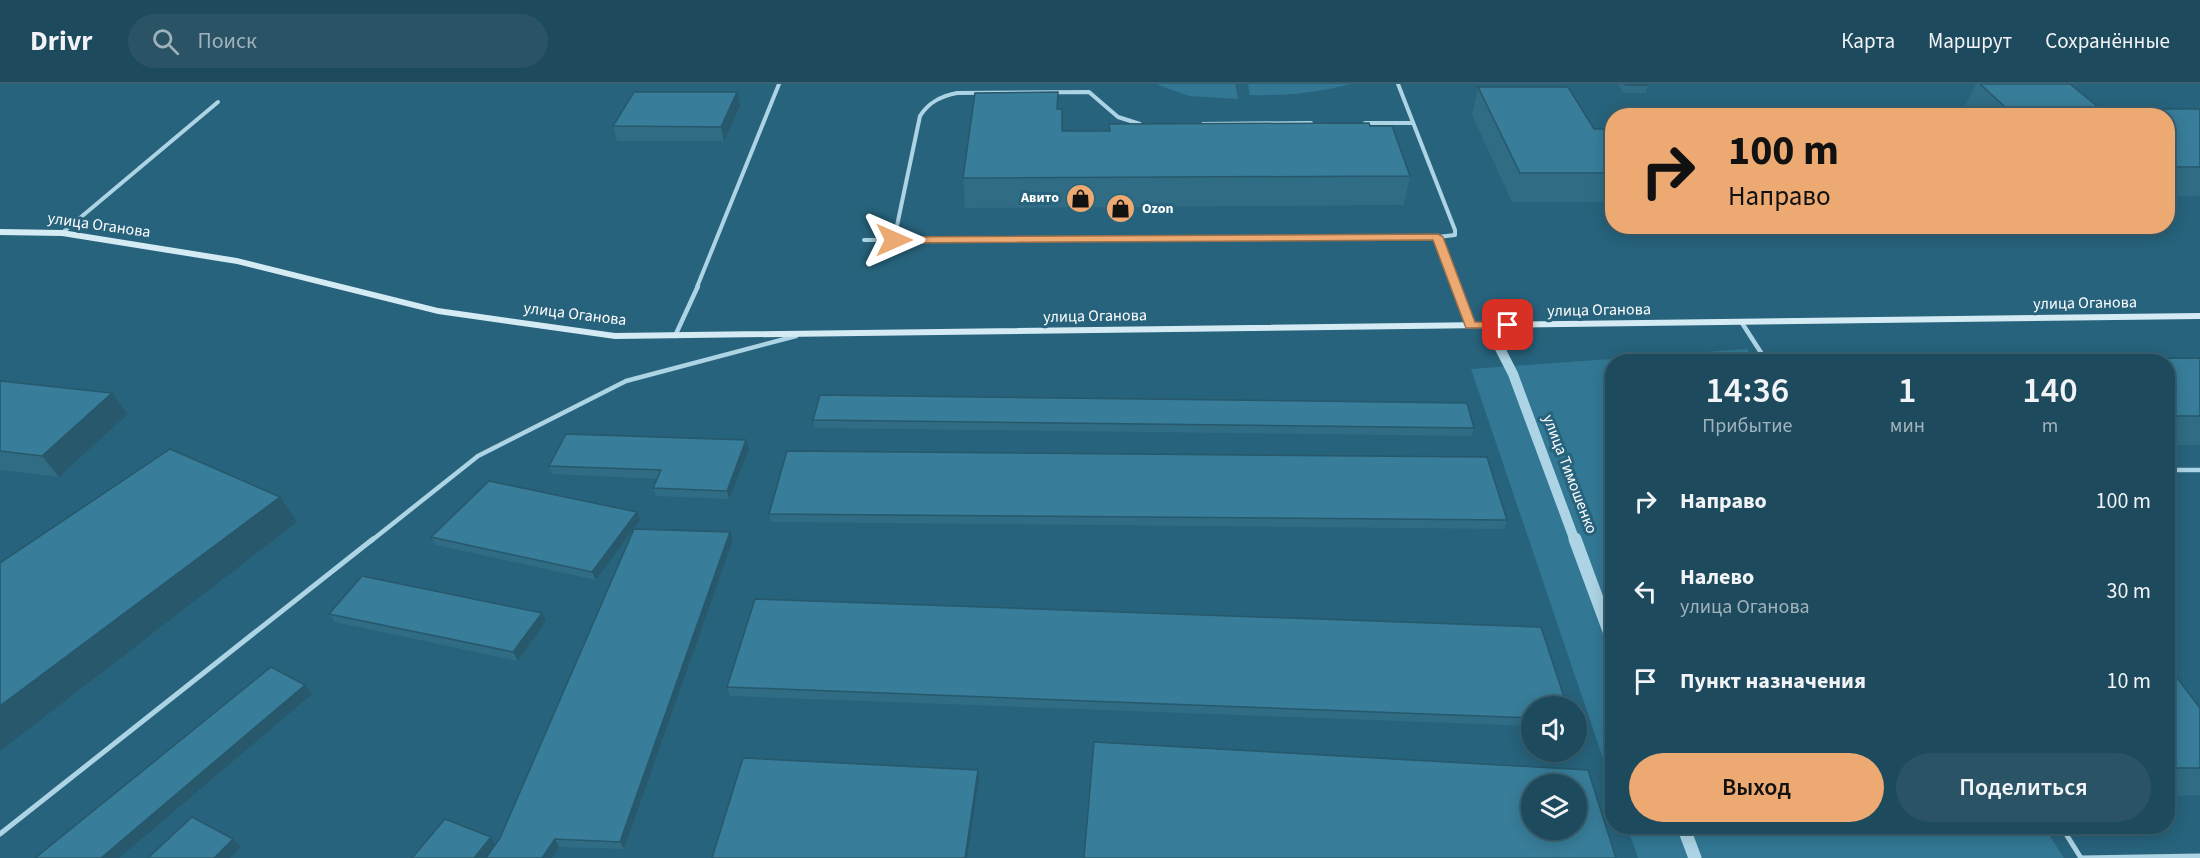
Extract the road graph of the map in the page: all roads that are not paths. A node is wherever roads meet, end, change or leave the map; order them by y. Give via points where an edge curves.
1 (779, 84) edge
2 (1089, 84) edge
3 (1398, 84) edge
4 (1089, 92) junction
5 (218, 102) dead end
6 (1320, 123) edge
7 (1355, 123) edge
8 (1413, 123) junction
9 (1148, 124) edge
10 (1193, 124) edge
11 (0, 232) edge
12 (62, 233) junction
13 (1438, 237) junction
14 (864, 240) dead end
15 (894, 240) junction
16 (2200, 316) edge
17 (1742, 323) junction
18 (1470, 325) junction
19 (1488, 325) junction
20 (798, 335) junction
21 (675, 336) junction
22 (1762, 354) edge
23 (2175, 470) edge
24 (2200, 470) edge
25 (1605, 620) edge
26 (0, 834) edge
27 (1686, 834) edge
28 (2066, 834) edge
29 (2200, 856) edge
30 (1695, 858) edge
31 (2081, 858) edge

1 - 21 lane
2 - 4 lane
3 - 8 lane
4 - 9 lane via 1116,118
4 - 15 lane via 957,93 930,103 920,116
5 - 12 lane
6 - 10 lane
7 - 8 lane
8 - 13 lane via 1455,230 1455,235
11 - 12 main road, улица Оганова
12 - 21 main road, улица Оганова via 237,261 438,311 615,336
13 - 15 lane
13 - 18 lane
14 - 15 lane
16 - 17 main road, улица Оганова
17 - 19 main road, улица Оганова
17 - 22 lane
18 - 19 main road, улица Оганова
18 - 20 main road, улица Оганова
19 - 25 street, улица Тимошенко via 1513,374
20 - 21 main road, улица Оганова
20 - 26 lane via 626,381 478,456
23 - 24 lane
27 - 30 street
28 - 31 lane
29 - 31 lane

